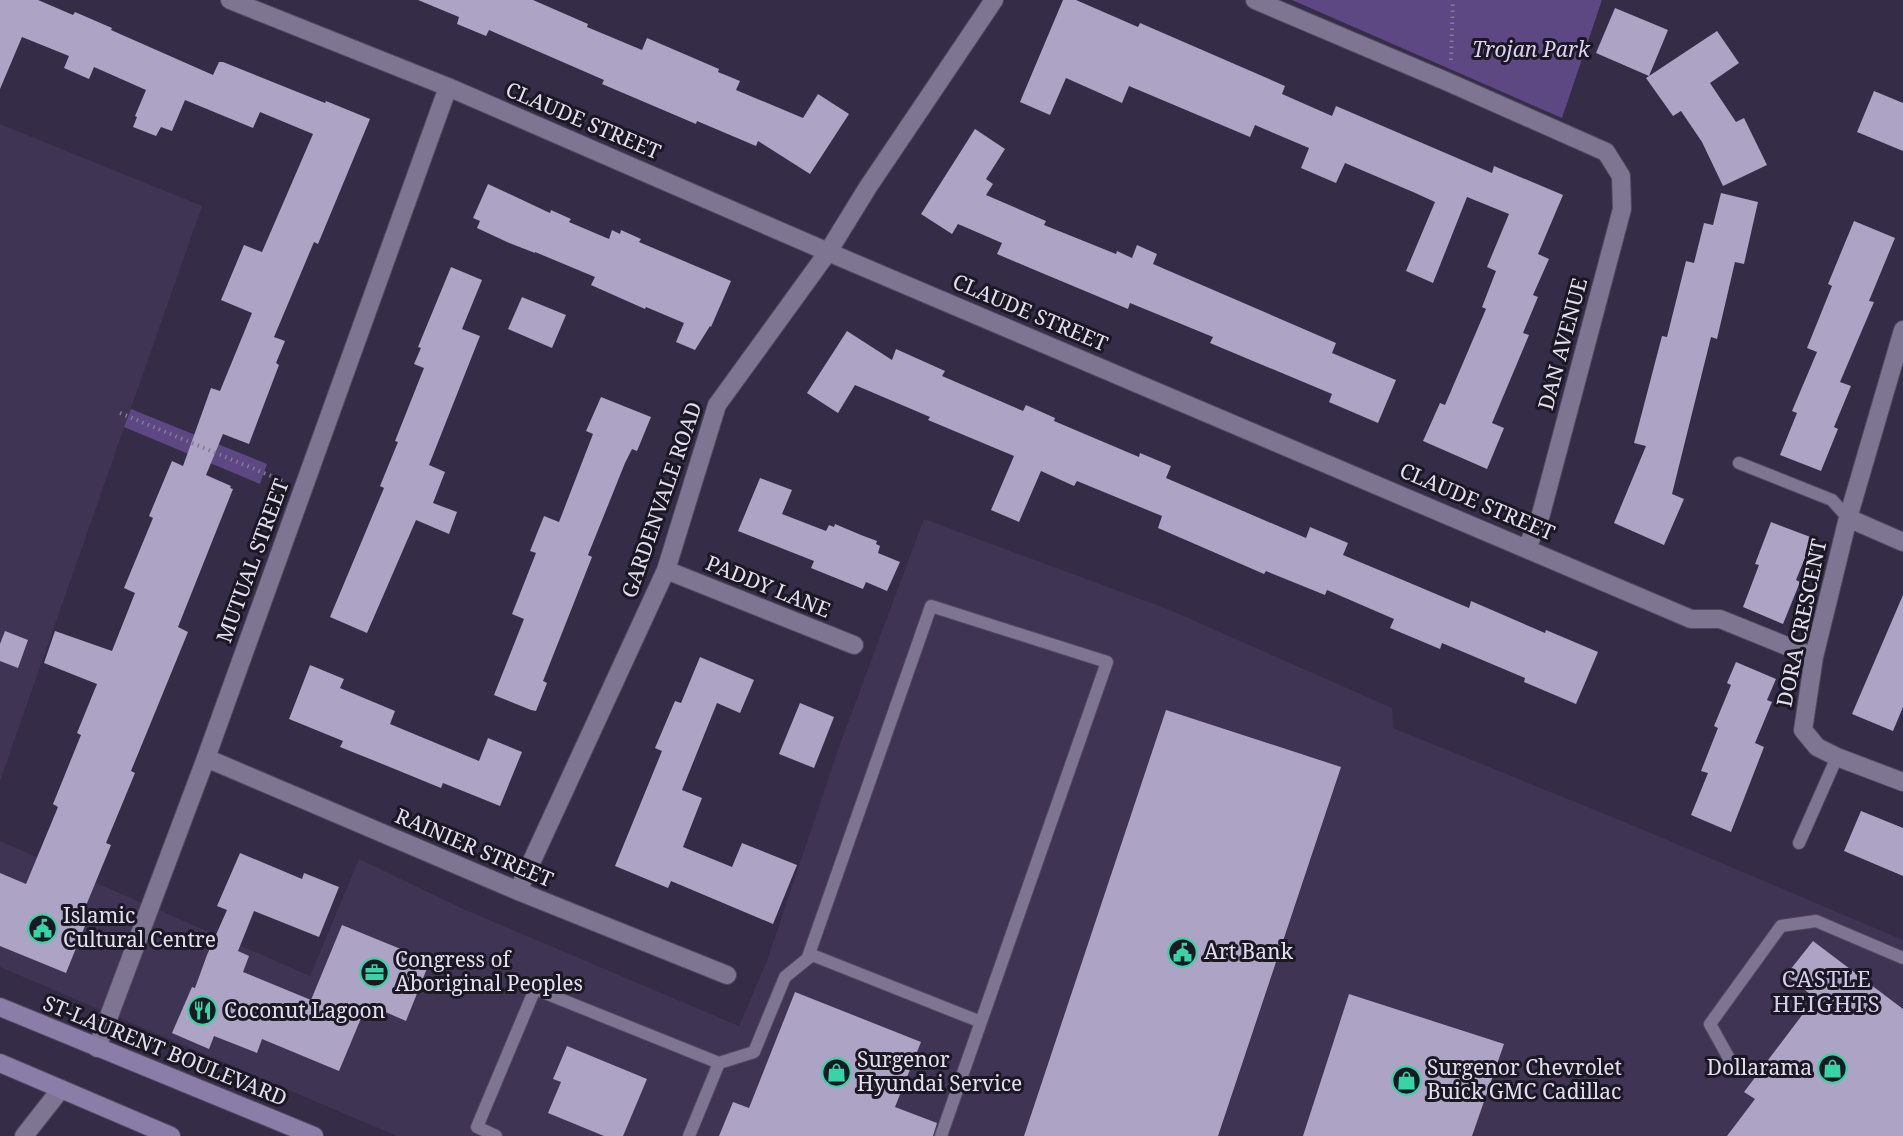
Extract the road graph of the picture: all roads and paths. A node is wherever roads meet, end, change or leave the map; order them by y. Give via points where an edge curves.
1 (230, 0) edge
2 (994, 0) edge
3 (1255, 0) edge
4 (1453, 0) edge
5 (1448, 82) junction
6 (448, 87) junction
7 (828, 252) junction
8 (1903, 330) edge
9 (120, 412) dead end
10 (1739, 463) dead end
11 (303, 489) junction
12 (1848, 518) junction
13 (1903, 542) edge
14 (1527, 548) junction
15 (666, 570) junction
16 (854, 645) dead end
17 (1814, 657) junction
18 (1837, 757) junction
19 (206, 758) junction
20 (1903, 782) edge
21 (1799, 843) dead end
22 (518, 891) junction
23 (808, 957) junction
24 (1903, 958) edge
25 (727, 975) dead end
26 (0, 1007) edge
27 (981, 1022) junction
28 (97, 1048) junction
29 (719, 1062) junction
30 (1731, 1062) dead end
31 (0, 1063) edge
32 (61, 1089) junction
33 (24, 1136) edge
34 (171, 1136) edge
35 (314, 1136) edge
36 (496, 1136) edge
37 (689, 1136) edge
38 (940, 1136) edge

1 - 6 street, CLAUDE STREET
2 - 7 street, GARDENVALE ROAD
3 - 5 street
4 - 5 path
5 - 14 street, DAN AVENUE via 1606,152 1622,176 1622,209 1541,514
6 - 7 street, CLAUDE STREET
6 - 11 street, MUTUAL STREET
7 - 14 street, CLAUDE STREET
7 - 15 street, GARDENVALE ROAD via 717,405
8 - 12 street, DORA CRESCENT
9 - 11 path
10 - 12 lane via 1832,500
11 - 19 street, MUTUAL STREET
12 - 13 street
12 - 17 street, DORA CRESCENT
14 - 17 street, CLAUDE STREET via 1691,619 1720,619
15 - 16 street, PADDY LANE
15 - 22 street, GARDENVALE ROAD
17 - 18 street, DORA CRESCENT via 1803,730 1816,747
18 - 20 street, DORA CRESCENT
18 - 21 lane
19 - 22 street, RAINIER STREET
19 - 28 street, MUTUAL STREET
22 - 25 street, RAINIER STREET
23 - 27 lane via 812,955
23 - 27 lane via 931,606 1107,663
23 - 29 lane via 785,977 754,1052
24 - 30 lane via 1816,921 1781,926 1710,1024
26 - 28 main road, ST-LAURENT BOULEVARD
27 - 38 lane
28 - 35 main road, ST-LAURENT BOULEVARD
29 - 36 lane via 535,989 477,1127
29 - 37 lane
31 - 32 main road
32 - 33 street
32 - 34 main road

